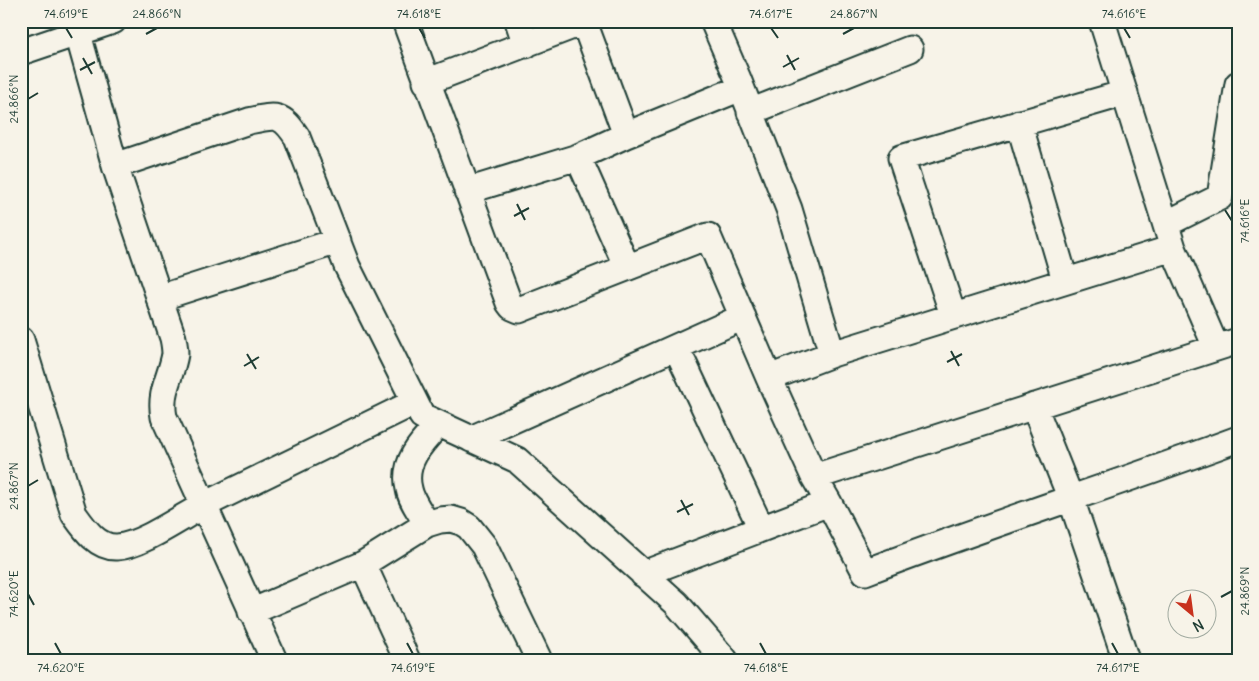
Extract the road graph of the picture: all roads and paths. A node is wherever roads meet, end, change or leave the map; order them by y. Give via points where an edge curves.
1 (113, 21) edge
2 (405, 21) edge
3 (518, 21) edge
4 (713, 21) edge
5 (1102, 21) edge
6 (585, 22) edge
7 (78, 34) junction
8 (526, 45) junction
9 (910, 49) dead end
10 (21, 52) edge
11 (426, 82) junction
12 (1238, 84) edge
13 (741, 88) junction
14 (1125, 92) junction
15 (750, 112) junction
16 (1019, 123) junction
17 (626, 135) junction
18 (578, 157) junction
19 (115, 166) junction
20 (467, 192) junction
21 (1166, 224) junction
22 (338, 241) junction
23 (1173, 248) junction
24 (627, 268) junction
25 (1065, 280) junction
26 (159, 298) junction
27 (953, 315) junction
28 (743, 317) junction
29 (21, 340) edge
30 (1227, 344) edge
31 (676, 347) junction
32 (832, 354) junction
33 (768, 378) junction
34 (416, 402) junction
35 (1034, 406) junction
36 (439, 424) junction
37 (471, 439) junction
38 (1238, 439) edge
39 (814, 477) junction
40 (1070, 499) junction
41 (829, 503) junction
42 (204, 505) junction
43 (427, 524) junction
44 (761, 528) junction
45 (363, 564) junction
46 (643, 574) junction
47 (251, 612) junction
48 (274, 660) edge
49 (408, 660) edge
50 (534, 660) edge
51 (725, 660) edge
52 (1126, 660) edge

1 - 7 street
2 - 11 street
3 - 8 street
4 - 13 street
5 - 14 street
6 - 8 street
6 - 17 street
7 - 10 street
7 - 19 street
8 - 11 street
9 - 15 street
11 - 20 street
12 - 21 street via 1220,197
13 - 15 street
13 - 17 street
14 - 16 street
14 - 21 street
15 - 32 street via 789,210
16 - 25 street
16 - 27 street via 901,158
17 - 18 street
18 - 20 street
18 - 24 street
19 - 22 street via 249,121 269,116 279,118 288,123 297,137
19 - 26 street
20 - 24 street via 509,303 515,309
21 - 23 street
22 - 26 street
22 - 34 street via 347,266
23 - 25 street
23 - 30 street
24 - 28 street via 708,236
25 - 27 street
26 - 42 street via 175,352 163,394 164,417
27 - 32 street
28 - 31 street
28 - 33 street
29 - 42 street via 74,514 87,533 115,547 132,545
30 - 35 street
31 - 37 street
31 - 44 street
32 - 33 street
33 - 39 street
34 - 36 street via 422,416
34 - 42 street
35 - 39 street
35 - 40 street
36 - 37 street
36 - 43 street via 419,446 407,475 409,490
37 - 46 street via 517,460
38 - 40 street
39 - 41 street
40 - 41 street via 866,572
40 - 52 street
41 - 44 street
42 - 47 street
43 - 45 street
43 - 50 street via 451,519 461,522 484,546 538,658
44 - 46 street
45 - 47 street
45 - 49 street
46 - 51 street via 676,603
47 - 48 street

